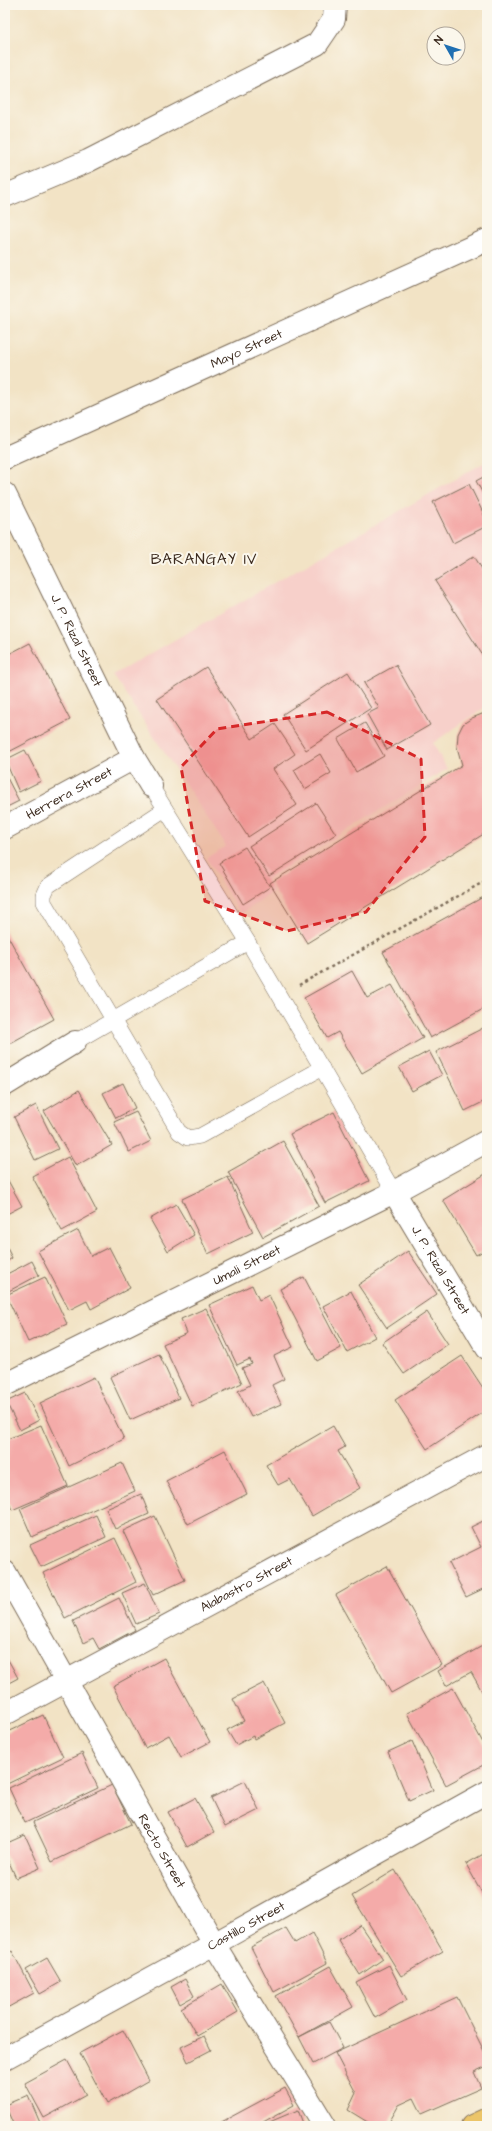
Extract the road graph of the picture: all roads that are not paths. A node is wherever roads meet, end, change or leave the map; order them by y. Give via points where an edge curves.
1 (335, 5) edge
2 (5, 196) edge
3 (487, 240) edge
4 (5, 458) edge
5 (5, 494) edge
6 (134, 758) junction
7 (151, 786) joint
8 (165, 809) junction
9 (5, 828) edge
10 (248, 942) junction
11 (112, 1020) junction
12 (75, 1042) joint
13 (322, 1068) junction
14 (5, 1085) edge
15 (487, 1141) edge
16 (394, 1192) junction
17 (487, 1348) edge
18 (5, 1385) edge
19 (487, 1455) edge
20 (5, 1572) edge
21 (66, 1680) junction
22 (5, 1714) edge
23 (487, 1792) edge
24 (214, 1944) junction
25 (5, 2058) edge
26 (487, 2119) edge
27 (325, 2126) edge
28 (472, 2126) edge

1 - 2 street via 334,19 317,44 88,161
3 - 4 street, Mayo Street
5 - 6 street, J. P. Rizal Street
6 - 7 street, J. P. Rizal Street
6 - 9 street, Herrera Street
7 - 8 lane
8 - 10 lane
8 - 11 lane via 48,886 44,895 44,902
10 - 11 lane
10 - 13 lane
11 - 12 lane
11 - 13 lane via 179,1132 188,1138 200,1136
12 - 14 street
13 - 16 lane
15 - 16 street, Umali Street
16 - 17 street, J. P. Rizal Street
16 - 18 street, Umali Street
19 - 21 street, Alabastro Street
20 - 21 street, Recto Street
21 - 22 street, Alabastro Street
21 - 24 street, Recto Street
23 - 24 street, Castillo Street
24 - 25 street, Castillo Street
24 - 27 street, Recto Street
26 - 28 main road

